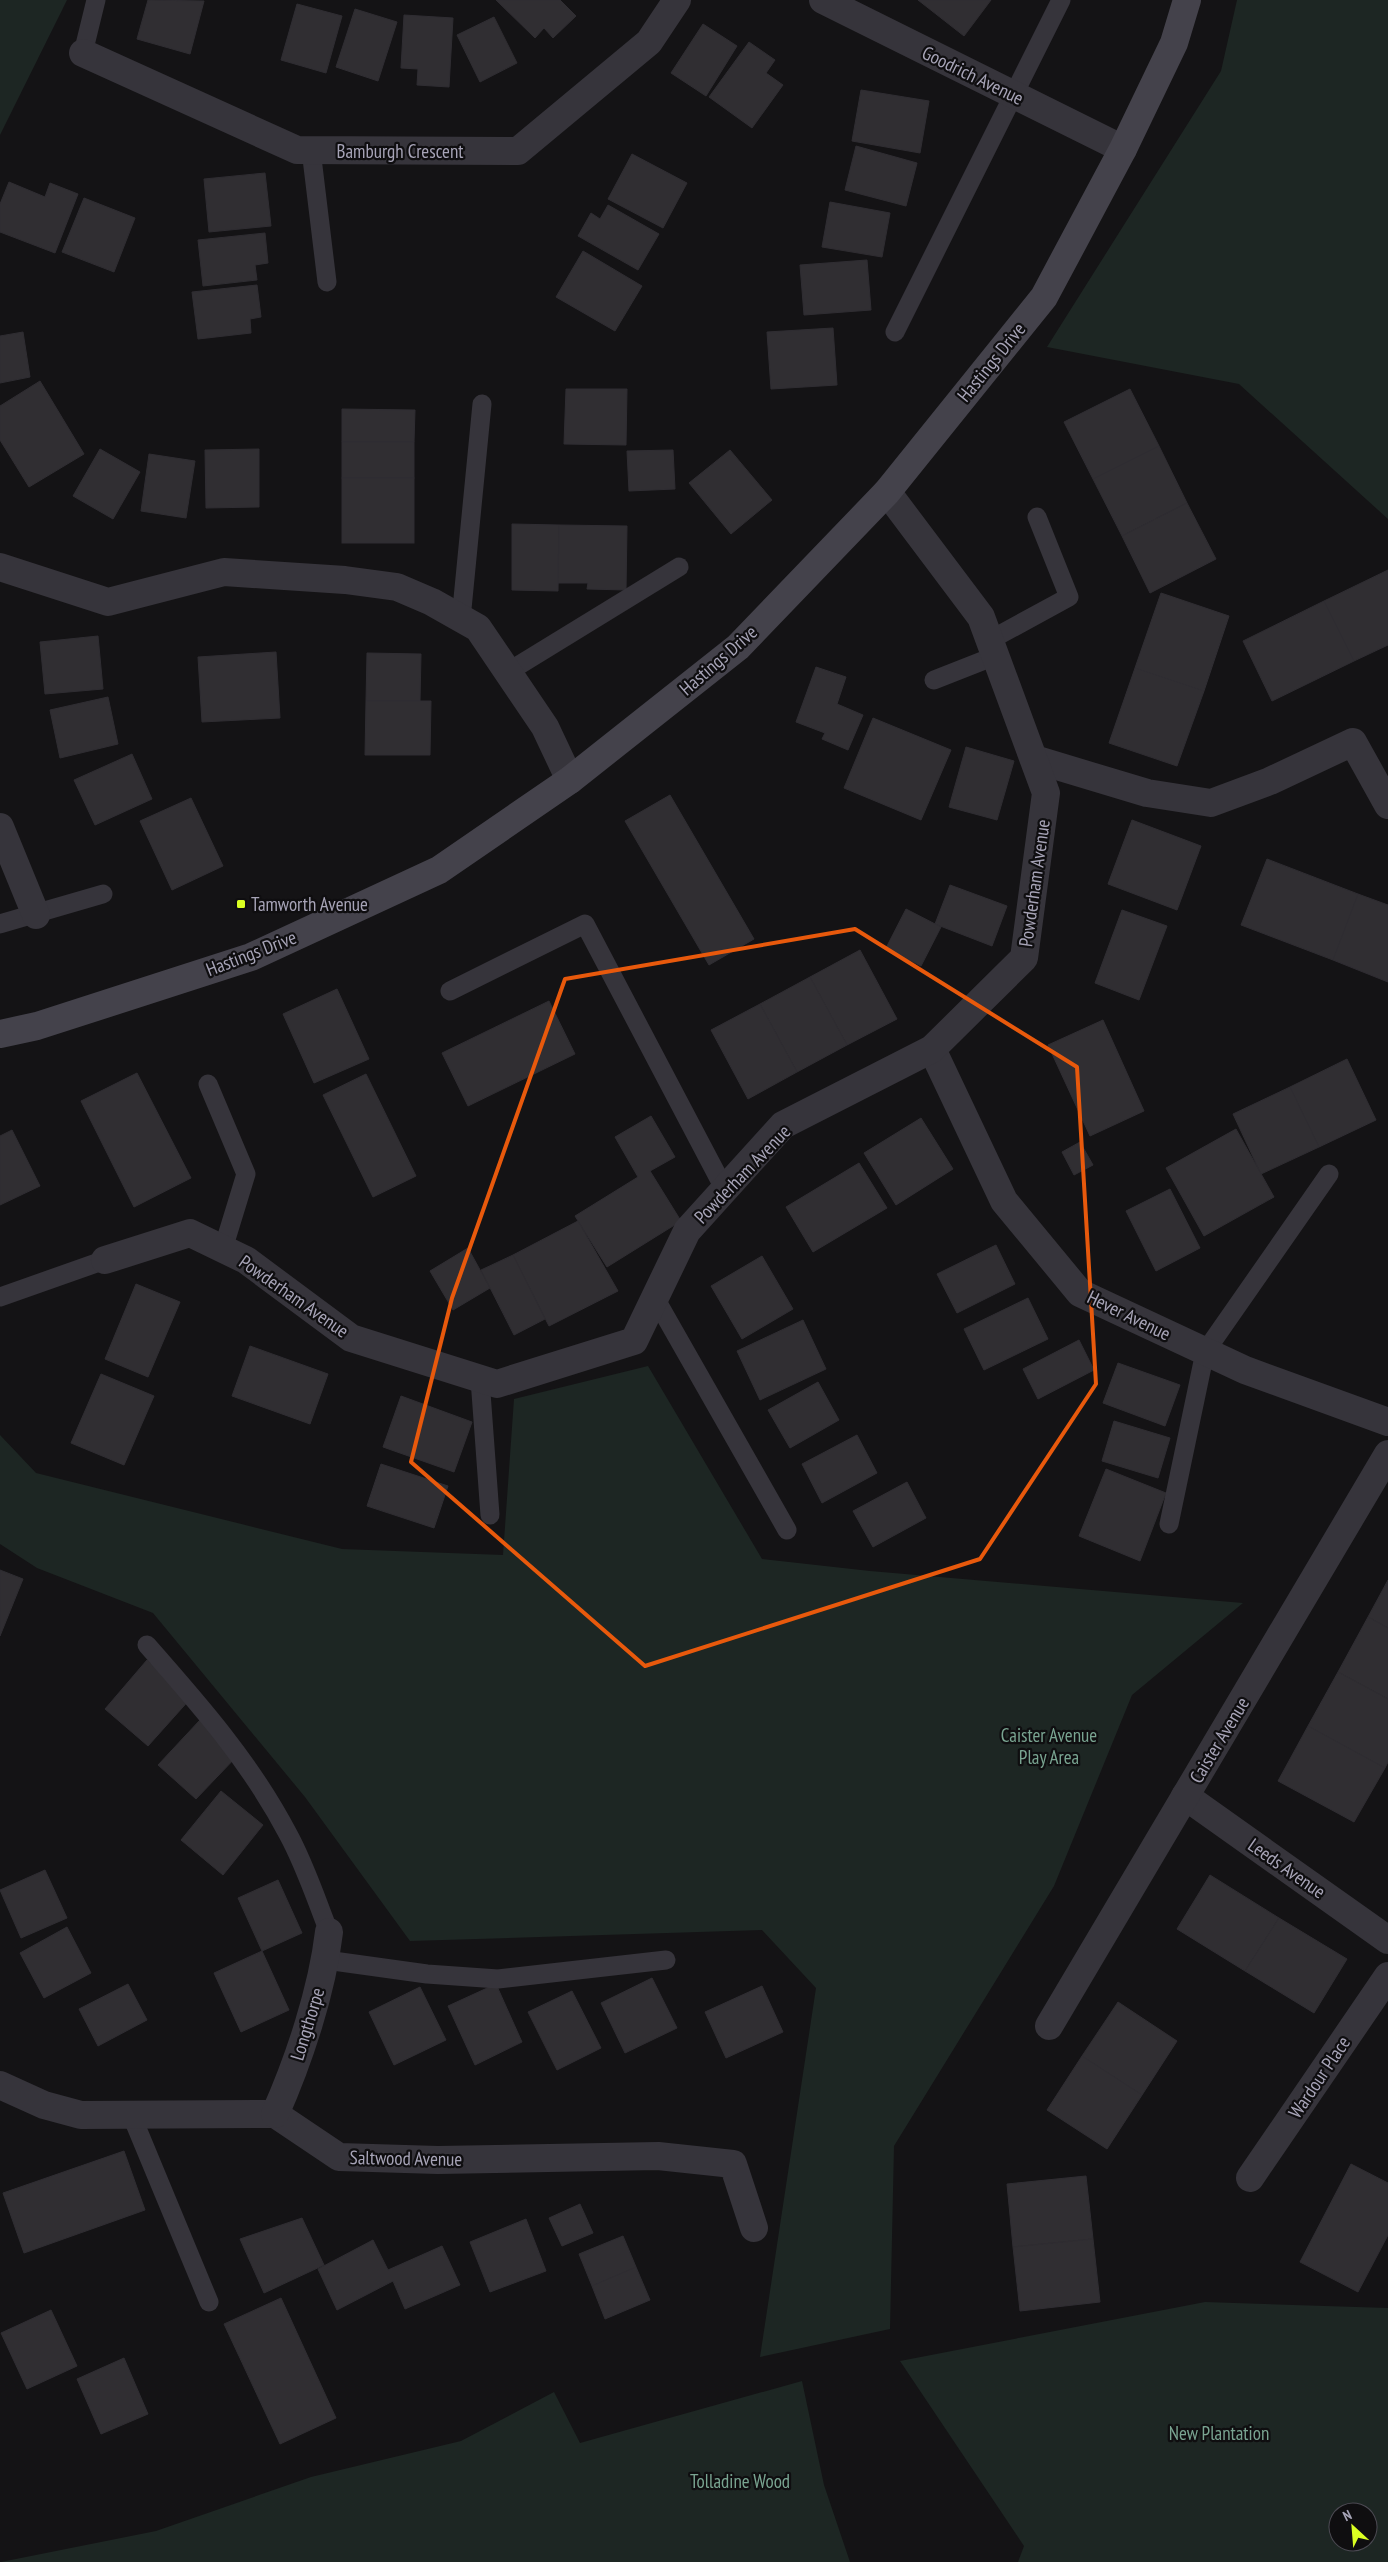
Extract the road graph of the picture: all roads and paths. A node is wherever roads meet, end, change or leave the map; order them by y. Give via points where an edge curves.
1 (96, 0) edge
2 (677, 0) edge
3 (823, 0) edge
4 (1061, 0) edge
5 (1187, 0) edge
6 (83, 53) joint
7 (1014, 95) junction
8 (1123, 149) junction
9 (311, 150) junction
10 (327, 282) dead end
11 (895, 332) dead end
12 (482, 404) dead end
13 (887, 492) junction
14 (1037, 517) dead end
15 (0, 567) edge
16 (679, 567) dead end
17 (461, 619) junction
18 (992, 648) junction
19 (508, 672) junction
20 (934, 680) dead end
21 (1034, 759) junction
22 (570, 780) junction
23 (1388, 805) edge
24 (0, 827) edge
25 (103, 894) dead end
26 (36, 915) junction
27 (0, 924) edge
28 (450, 991) dead end
29 (0, 1034) edge
30 (932, 1049) junction
31 (208, 1084) dead end
32 (1329, 1174) dead end
33 (725, 1190) junction
34 (223, 1248) junction
35 (105, 1260) joint
36 (0, 1297) edge
37 (655, 1298) junction
38 (1205, 1352) junction
39 (480, 1379) junction
40 (1388, 1422) edge
41 (1388, 1454) edge
42 (490, 1515) dead end
43 (1169, 1524) dead end
44 (787, 1530) dead end
45 (148, 1645) dead end
46 (1185, 1796) junction
47 (330, 1932) joint
48 (1388, 1940) edge
49 (326, 1960) junction
50 (666, 1960) dead end
51 (1388, 1976) edge
52 (1049, 2026) dead end
53 (0, 2085) edge
54 (131, 2114) junction
55 (275, 2114) junction
56 (1250, 2178) dead end
57 (754, 2228) dead end
58 (209, 2302) dead end

1 - 6 lane
2 - 9 street, Bamburgh Crescent via 649,42 518,151
3 - 7 street, Goodrich Avenue
4 - 7 lane
5 - 8 street, Hastings Drive via 1174,43
6 - 9 street, Bamburgh Crescent via 297,150
7 - 8 street, Goodrich Avenue
7 - 11 lane
8 - 13 street, Hastings Drive via 1044,297
9 - 10 lane
12 - 17 lane
13 - 18 street, Powderham Avenue via 981,617
13 - 22 street, Hastings Drive via 738,648
14 - 18 lane via 1069,598
15 - 17 street via 108,602 224,572 344,580 397,587
16 - 19 lane
17 - 19 street via 478,628
18 - 20 lane
18 - 21 street, Powderham Avenue
19 - 22 street via 546,727
21 - 23 street via 1146,793 1211,803 1270,781 1353,742
21 - 30 street, Powderham Avenue via 1046,792 1024,958
22 - 29 street, Hastings Drive via 439,870 252,957 37,1026
24 - 26 street
25 - 26 lane
26 - 27 lane
28 - 33 lane via 585,924
30 - 33 street, Powderham Avenue via 783,1125
30 - 38 street, Hever Avenue via 1004,1201 1080,1293
31 - 34 lane via 246,1174
32 - 38 lane
33 - 37 street, Powderham Avenue via 687,1231
34 - 35 street, Powderham Avenue via 190,1233
34 - 39 street, Powderham Avenue via 246,1260 351,1338
35 - 36 lane
37 - 39 street, Powderham Avenue via 634,1341 498,1384
37 - 44 lane
38 - 40 street, Hever Avenue via 1245,1370
38 - 43 lane
39 - 42 lane
41 - 46 street, Caister Avenue
45 - 47 lane via 239,1755 264,1792 289,1835
46 - 48 street, Leeds Avenue
46 - 52 street, Caister Avenue
47 - 49 street, Longthorpe
49 - 50 lane via 427,1974 498,1978
49 - 55 street, Longthorpe via 288,2084
51 - 56 street, Wardour Place
53 - 54 street via 44,2105 81,2114
54 - 55 street
54 - 58 lane
55 - 57 street, Saltwood Avenue via 339,2157 438,2160 658,2156 733,2164

